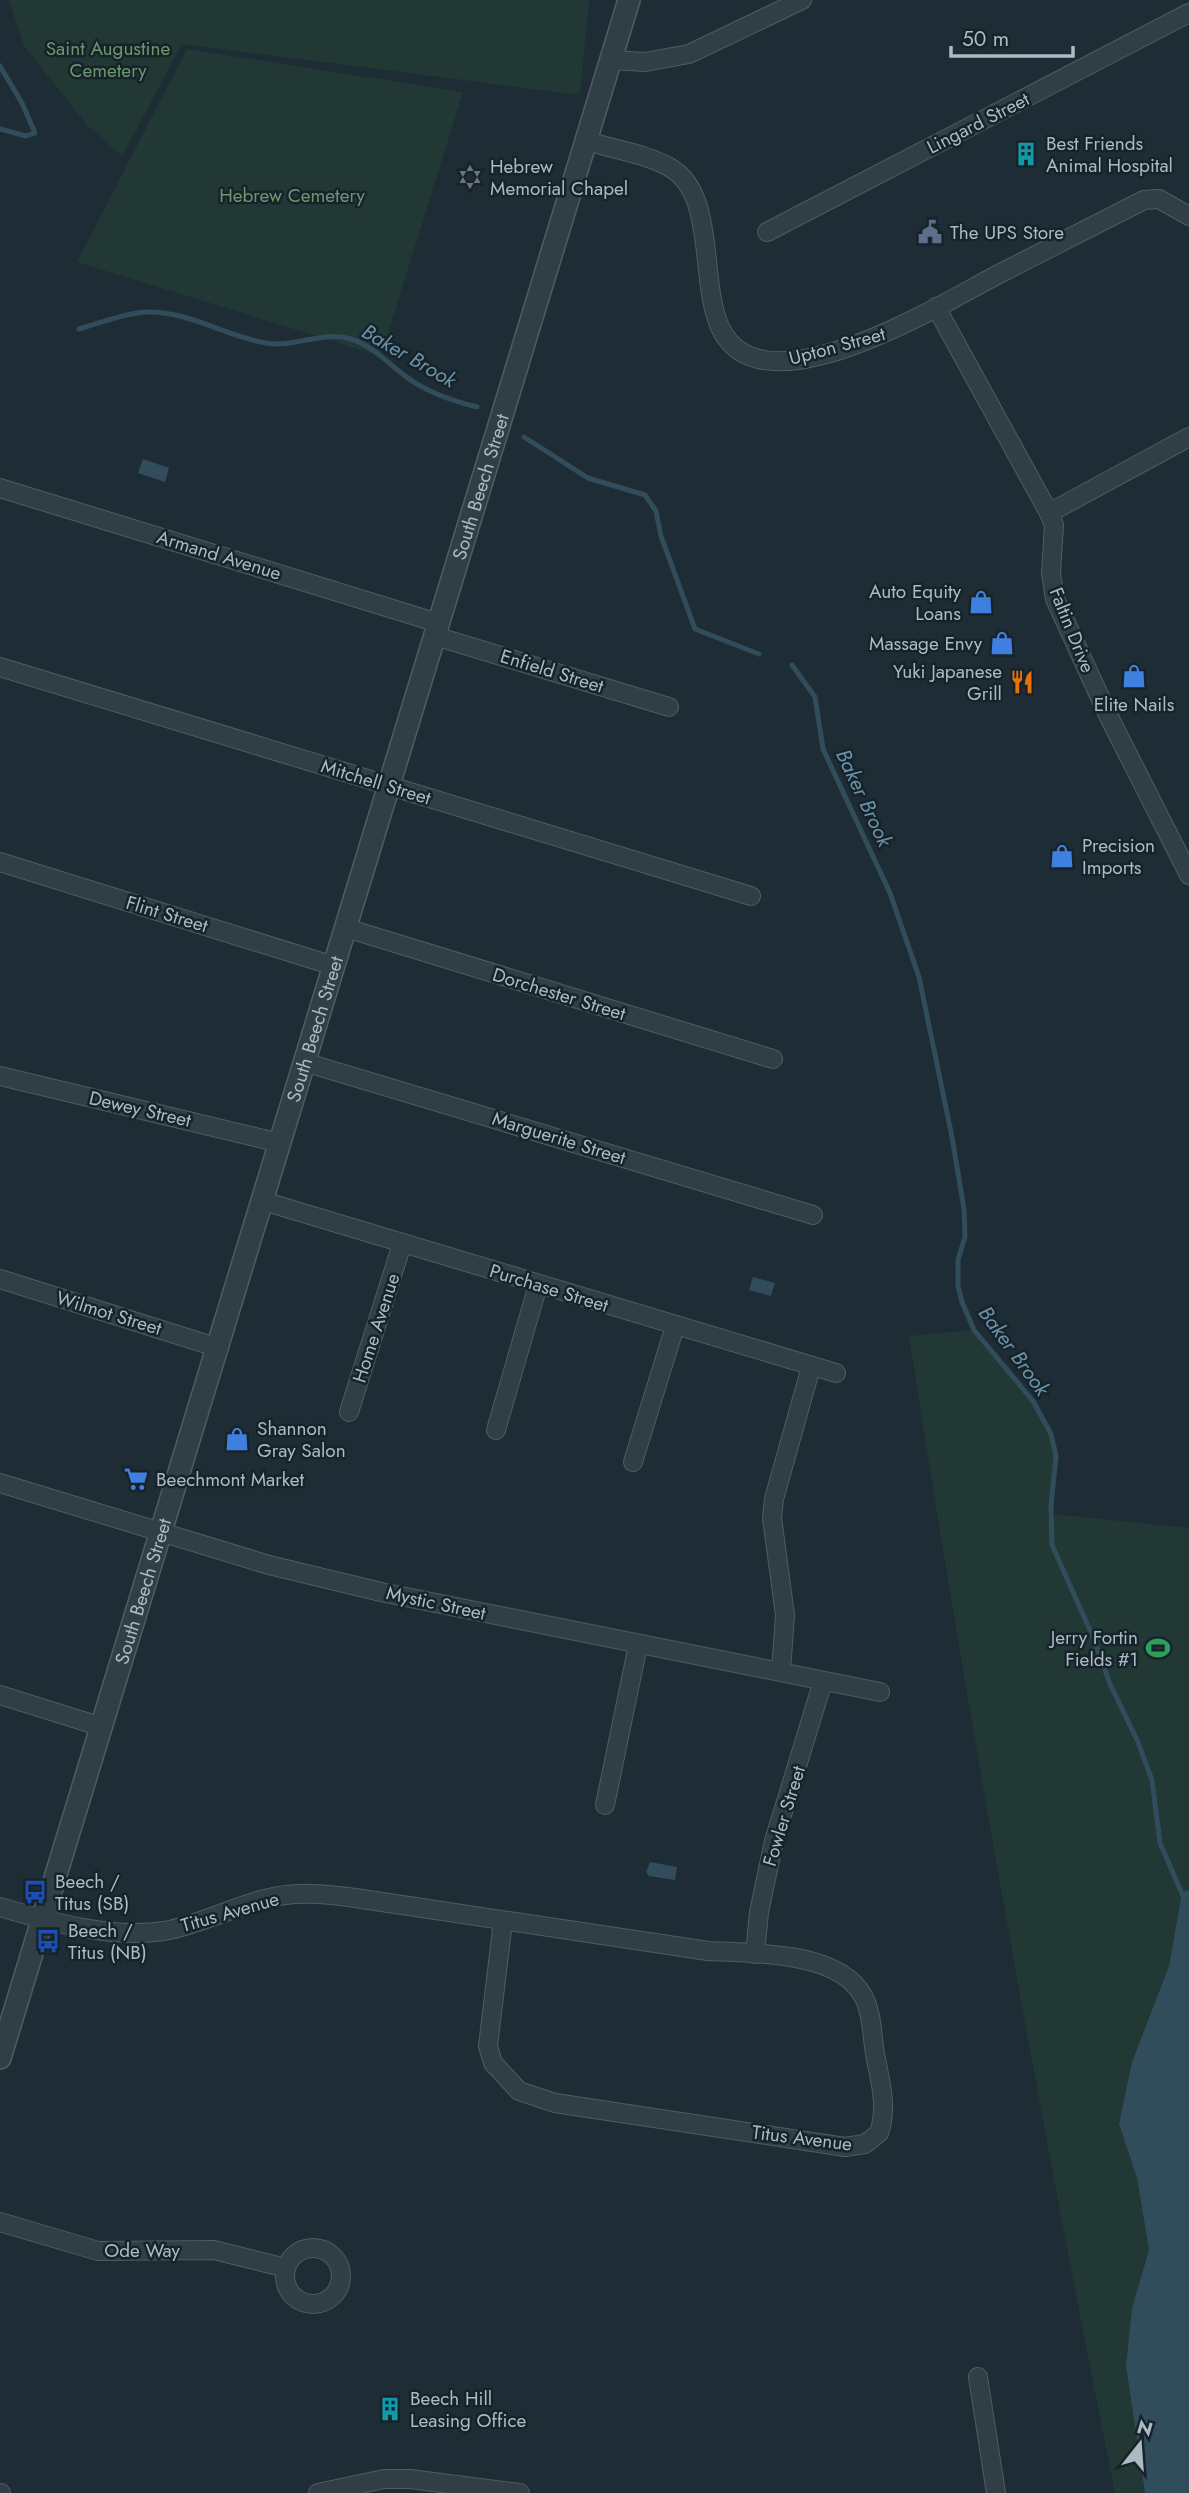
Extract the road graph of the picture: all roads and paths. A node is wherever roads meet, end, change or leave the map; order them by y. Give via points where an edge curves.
1 (629, 0) edge
2 (802, 0) edge
3 (1189, 13) edge
4 (612, 60) junction
5 (588, 141) junction
6 (1189, 216) edge
7 (767, 232) dead end
8 (936, 307) junction
9 (1189, 436) edge
10 (0, 488) edge
11 (1049, 513) junction
12 (436, 630) junction
13 (0, 667) edge
14 (669, 707) dead end
15 (388, 785) junction
16 (0, 862) edge
17 (1189, 875) edge
18 (751, 896) dead end
19 (346, 928) junction
20 (334, 965) junction
21 (773, 1059) dead end
22 (304, 1062) junction
23 (0, 1076) edge
24 (280, 1143) junction
25 (263, 1201) junction
26 (813, 1215) dead end
27 (402, 1244) junction
28 (0, 1279) edge
29 (538, 1285) junction
30 (675, 1326) junction
31 (219, 1348) junction
32 (811, 1367) junction
33 (836, 1373) dead end
34 (349, 1412) dead end
35 (496, 1430) dead end
36 (633, 1462) dead end
37 (0, 1483) edge
38 (160, 1532) junction
39 (638, 1645) junction
40 (781, 1671) junction
41 (823, 1681) junction
42 (880, 1692) dead end
43 (0, 1695) edge
44 (99, 1726) junction
45 (605, 1805) dead end
46 (0, 1907) edge
47 (41, 1920) junction
48 (503, 1920) junction
49 (755, 1954) junction
50 (0, 2058) edge
51 (0, 2222) edge
52 (286, 2267) dead end
53 (978, 2376) dead end
54 (464, 2490) edge
55 (318, 2493) edge
56 (520, 2493) edge
57 (996, 2493) edge

1 - 4 street, South Beech Street
2 - 4 street via 689,54 645,62
3 - 7 street, Lingard Street
4 - 5 street, South Beech Street
5 - 8 street, Upton Street via 668,167 687,182 697,203 717,320 729,341 755,358 784,361 852,346 893,331
5 - 12 street, South Beech Street
6 - 8 street, Upton Street via 1160,199 1144,200
8 - 11 street, Faltin Drive
9 - 11 street
10 - 12 street, Armand Avenue
11 - 17 street, Faltin Drive via 1054,525 1051,573 1055,599
12 - 14 street, Enfield Street
12 - 15 street, South Beech Street
13 - 15 street, Mitchell Street
15 - 18 street, Mitchell Street
15 - 19 street, South Beech Street
16 - 20 street, Flint Street
19 - 20 street, South Beech Street
19 - 21 street, Dorchester Street
20 - 22 street, South Beech Street
22 - 24 street, South Beech Street
22 - 26 street, Marguerite Street
23 - 24 street, Dewey Street
24 - 25 street, South Beech Street
25 - 27 street, Purchase Street
25 - 31 street, South Beech Street
27 - 29 street, Purchase Street
27 - 34 street, Home Avenue
28 - 31 street, Wilmot Street
29 - 30 street, Purchase Street
29 - 35 street
30 - 32 street, Purchase Street
30 - 36 street
31 - 38 street, South Beech Street
32 - 33 street, Purchase Street
32 - 40 street via 772,1518 785,1615
37 - 38 street, Mystic Street
38 - 39 street, Mystic Street via 319,1577
38 - 44 street, South Beech Street
39 - 40 street, Mystic Street
39 - 45 street
40 - 41 street, Mystic Street
41 - 42 street, Mystic Street
41 - 49 street, Fowler Street via 774,1841
43 - 44 street
44 - 47 street, South Beech Street
46 - 47 street, Titus Avenue
47 - 48 street, Titus Avenue via 95,1929 162,1931 260,1900 303,1894
47 - 50 street, South Beech Street
48 - 49 street, Titus Avenue
48 - 49 street, Titus Avenue via 488,2046 493,2063 519,2091 612,2113 845,2147 865,2144 878,2133 884,2115 864,1998 840,1971
51 - 52 street, Ode Way via 98,2251 214,2250
53 - 57 street
54 - 55 street via 410,2479 384,2479
54 - 56 street

